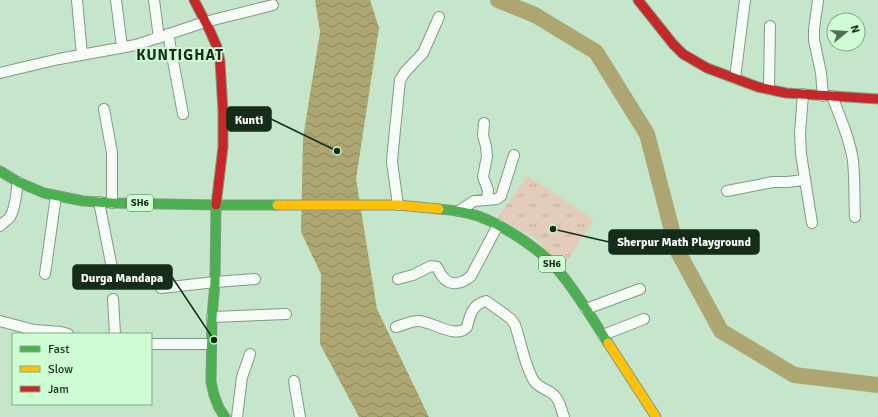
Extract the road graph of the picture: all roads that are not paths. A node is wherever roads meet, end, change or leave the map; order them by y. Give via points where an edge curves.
1 (77, 0) edge
2 (116, 0) edge
3 (154, 0) edge
4 (194, 0) edge
5 (638, 0) edge
6 (746, 0) edge
7 (818, 0) edge
8 (273, 5) dead end
9 (440, 17) dead end
10 (205, 22) junction
11 (770, 26) dead end
12 (163, 36) junction
13 (122, 47) junction
14 (82, 55) junction
15 (0, 73) edge
16 (735, 78) junction
17 (769, 90) junction
18 (803, 94) junction
19 (828, 96) junction
20 (878, 99) edge
21 (104, 109) dead end
22 (183, 114) dead end
23 (484, 122) dead end
24 (514, 155) dead end
25 (0, 171) edge
26 (804, 180) junction
27 (18, 182) junction
28 (727, 191) dead end
29 (56, 196) junction
30 (487, 200) junction
31 (99, 202) junction
32 (112, 203) junction
33 (398, 205) junction
34 (216, 206) junction
35 (459, 211) junction
36 (855, 217) dead end
37 (812, 223) dead end
38 (498, 225) junction
39 (0, 226) edge
40 (113, 273) dead end
41 (45, 274) dead end
42 (255, 279) dead end
43 (398, 279) dead end
44 (215, 282) junction
45 (161, 288) dead end
46 (640, 289) dead end
47 (113, 299) dead end
48 (586, 309) junction
49 (286, 314) dead end
50 (212, 316) junction
51 (644, 319) dead end
52 (0, 321) edge
53 (396, 327) dead end
54 (64, 333) edge
55 (115, 333) edge
56 (603, 335) junction
57 (152, 344) edge
58 (211, 344) junction
59 (250, 354) dead end
60 (294, 381) dead end
61 (225, 417) edge
62 (237, 417) edge
63 (300, 417) edge
64 (564, 417) edge
65 (656, 417) edge

1 - 14 street
2 - 13 street
3 - 12 street
4 - 10 main road
5 - 16 main road via 683,54 707,68
6 - 16 street
7 - 19 street via 814,40
8 - 10 street
9 - 33 street via 424,53 400,80 392,162
10 - 12 street
10 - 34 main road via 217,46 223,111 223,148
11 - 17 street
12 - 13 street
12 - 22 street
13 - 14 street
14 - 15 street
16 - 17 main road
17 - 18 main road
18 - 19 main road
18 - 26 street via 800,144
19 - 20 main road
19 - 36 street via 847,136 853,161
21 - 32 street via 112,153
23 - 30 street via 483,136 487,156 483,177 488,190
24 - 30 street via 501,196
25 - 27 main road, SH6
26 - 28 street via 773,182
26 - 37 street
27 - 29 main road, SH6
27 - 39 street via 13,211
29 - 31 main road, SH6
29 - 41 street
30 - 35 street via 474,201
31 - 32 main road, SH6
31 - 40 street
32 - 34 main road, SH6
33 - 34 main road, SH6
33 - 35 main road, SH6
34 - 44 main road
35 - 38 main road, SH6
38 - 43 street via 467,280 453,284 442,276 437,267 431,266
38 - 48 main road, SH6 via 526,242 552,263
42 - 44 street
44 - 45 street
44 - 50 main road
46 - 48 street
47 - 55 street
48 - 56 main road, SH6
49 - 50 street
50 - 58 main road
51 - 56 street
52 - 54 street via 34,330
53 - 64 street via 418,321 450,331 464,330 468,327 472,311 481,303 489,302 515,325 534,381 555,395
56 - 65 main road, SH6
57 - 58 street
58 - 61 main road via 211,382 219,408
59 - 62 street via 242,377
60 - 63 street

